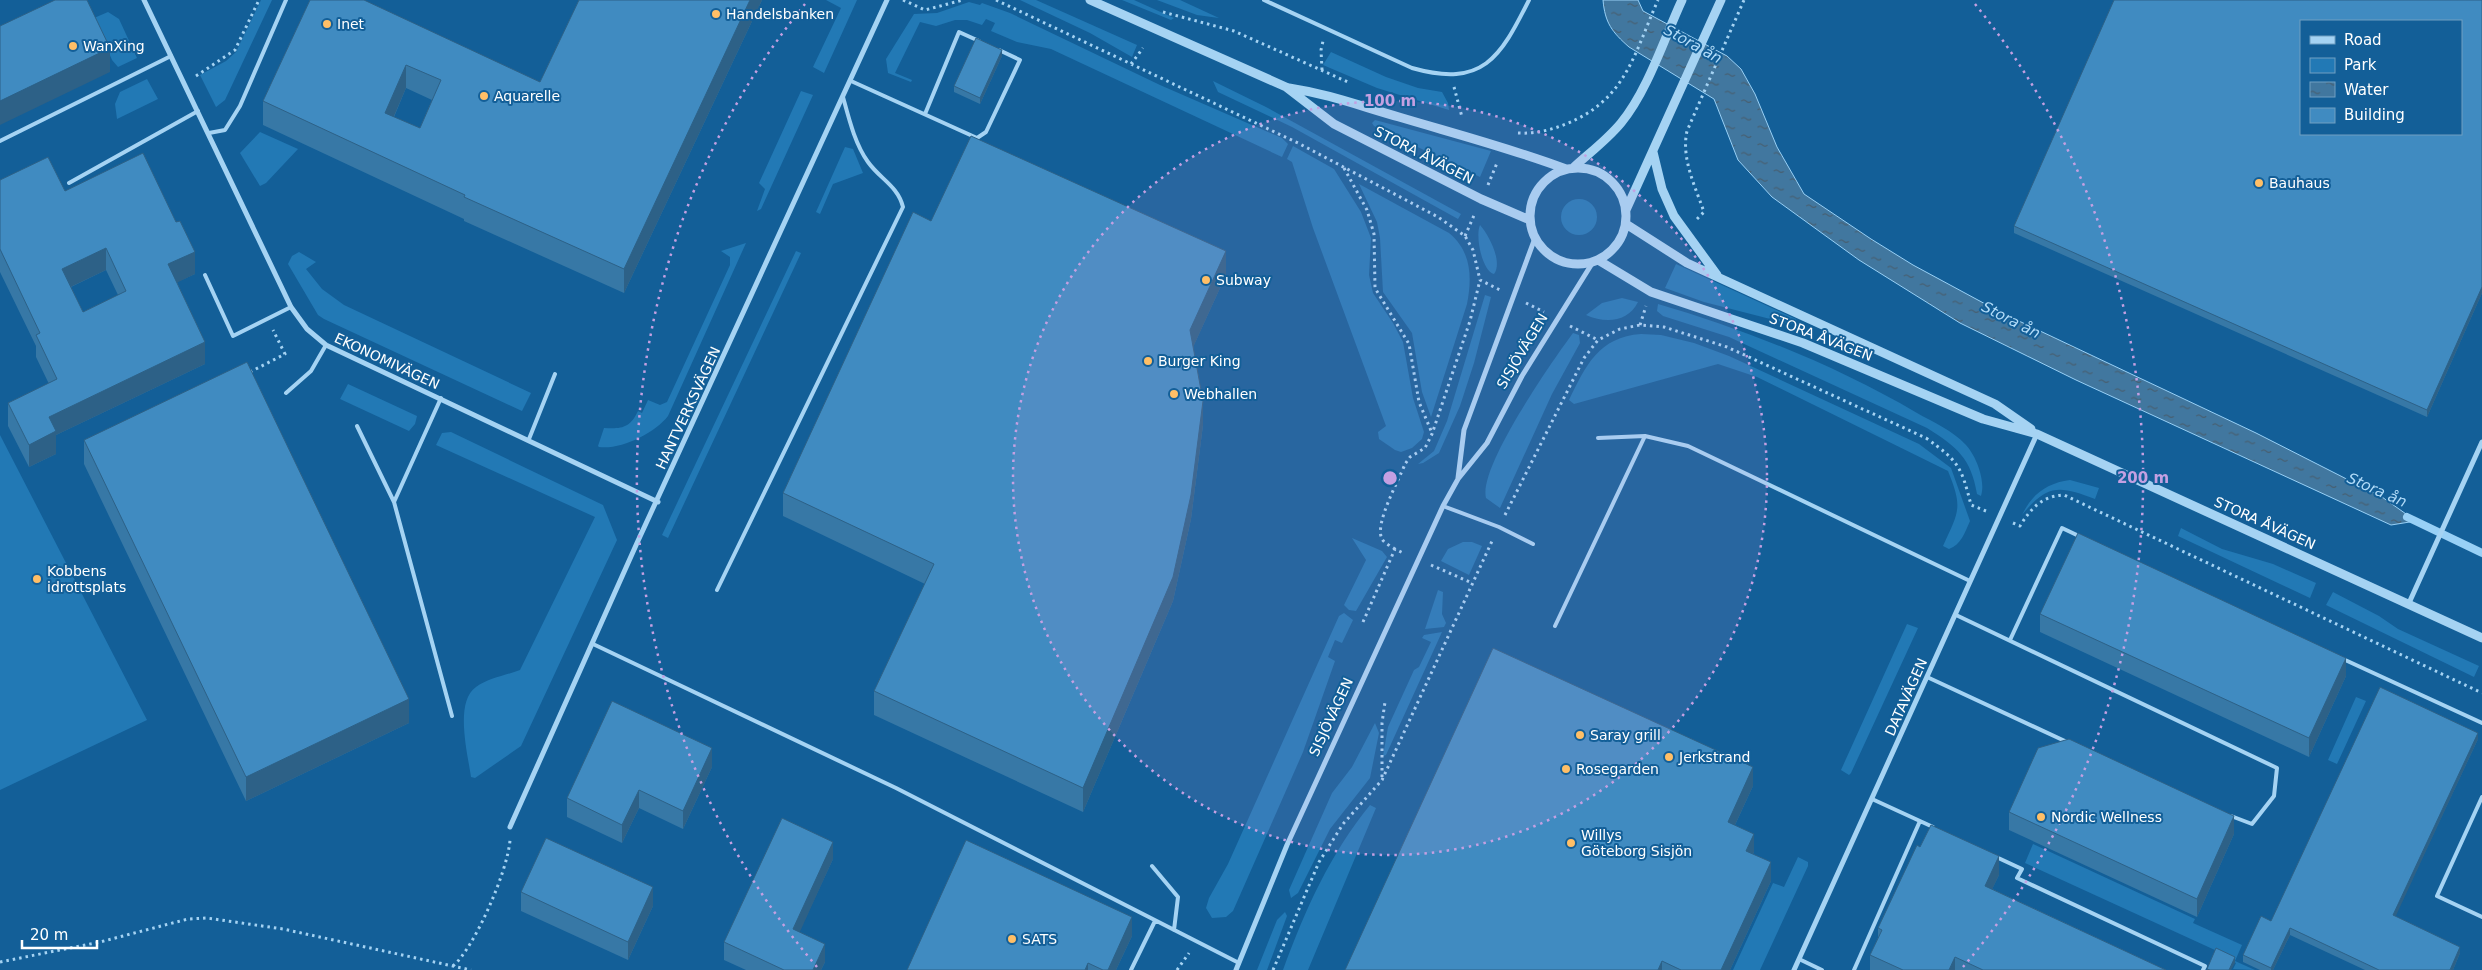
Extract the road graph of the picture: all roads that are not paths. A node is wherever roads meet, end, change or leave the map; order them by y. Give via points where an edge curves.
1 (144, 0) edge
2 (286, 0) edge
3 (887, 0) edge
4 (1090, 0) edge
5 (1264, 0) edge
6 (1529, 0) edge
7 (1682, 0) edge
8 (1721, 0) edge
9 (985, 44) edge
10 (994, 48) edge
11 (171, 56) junction
12 (850, 81) junction
13 (1286, 87) junction
14 (843, 98) junction
15 (198, 111) junction
16 (925, 114) junction
17 (209, 133) junction
18 (0, 142) edge
19 (1653, 152) junction
20 (1569, 169) junction
21 (69, 183) dead end
22 (1626, 211) junction
23 (1530, 220) junction
24 (1626, 224) junction
25 (1535, 238) junction
26 (1595, 261) junction
27 (205, 275) dead end
28 (1719, 277) junction
29 (291, 306) junction
30 (326, 345) junction
31 (554, 374) dead end
32 (286, 393) dead end
33 (441, 398) junction
34 (357, 426) dead end
35 (2037, 434) junction
36 (1645, 436) junction
37 (1598, 438) dead end
38 (529, 439) junction
39 (2482, 442) edge
40 (1458, 479) junction
41 (394, 502) junction
42 (658, 502) junction
43 (1443, 506) junction
44 (2089, 541) edge
45 (1533, 544) dead end
46 (1970, 580) junction
47 (717, 590) dead end
48 (2409, 603) junction
49 (1956, 615) junction
50 (1555, 626) dead end
51 (2482, 638) edge
52 (2010, 640) junction
53 (593, 644) junction
54 (2339, 657) edge
55 (1928, 677) junction
56 (452, 716) dead end
57 (2482, 723) edge
58 (2070, 744) edge
59 (2482, 796) edge
60 (1872, 799) junction
61 (2226, 814) edge
62 (1920, 821) junction
63 (510, 827) road end
64 (1937, 829) edge
65 (1988, 853) edge
66 (1152, 866) dead end
67 (2482, 916) edge
68 (1155, 921) junction
69 (1174, 930) junction
70 (1799, 959) junction
71 (1238, 963) junction
72 (1131, 970) edge
73 (1236, 970) edge
74 (1794, 970) edge
75 (1822, 970) edge
76 (1854, 970) edge
77 (2203, 970) edge

1 - 11 street, EKONOMIVÄGEN
2 - 17 lane via 240,106 225,130
3 - 12 street, HANTVERKSVÄGEN
4 - 13 street, STORA ÅVÄGEN
5 - 6 lane via 1412,68 1450,74 1468,73 1487,64 1504,47
7 - 20 street via 1636,100 1619,125
8 - 19 street
9 - 16 lane via 960,32
10 - 16 lane via 1020,60 986,132 977,138
11 - 15 street, EKONOMIVÄGEN
11 - 18 lane
12 - 14 street, HANTVERKSVÄGEN
12 - 16 lane
13 - 20 street, STORA ÅVÄGEN via 1325,94 1504,146
13 - 23 street, STORA ÅVÄGEN via 1334,124 1481,199
14 - 42 street, HANTVERKSVÄGEN
14 - 47 lane via 852,130 867,161 901,197 903,207
15 - 17 street, EKONOMIVÄGEN
15 - 21 lane
17 - 29 street, EKONOMIVÄGEN
19 - 22 street
19 - 28 street, STORA ÅVÄGEN via 1662,189 1674,216
20 - 22 street, STORA ÅVÄGEN via 1589,169 1604,175 1619,190
20 - 23 street via 1551,176 1539,188 1530,209
22 - 24 street, STORA ÅVÄGEN
23 - 25 street
24 - 26 street, STORA ÅVÄGEN via 1619,242
24 - 28 street, STORA ÅVÄGEN via 1687,263
25 - 26 street via 1550,255 1560,260 1582,264
25 - 40 street, SISJÖVÄGEN via 1464,430
26 - 35 street, STORA ÅVÄGEN via 1651,292 1803,343 1984,419
26 - 40 street, SISJÖVÄGEN via 1522,376 1487,443
27 - 29 lane via 233,336
28 - 35 street, STORA ÅVÄGEN via 1995,404
29 - 30 street, EKONOMIVÄGEN via 307,329
30 - 32 lane via 311,371
30 - 33 street, EKONOMIVÄGEN
31 - 38 lane
33 - 38 street, EKONOMIVÄGEN
33 - 41 lane
34 - 41 lane
35 - 46 street, DATAVÄGEN
35 - 48 street, STORA ÅVÄGEN
36 - 37 lane
36 - 46 lane via 1688,446
36 - 50 lane
38 - 42 street, EKONOMIVÄGEN
39 - 48 street
40 - 43 street, SISJÖVÄGEN
41 - 56 lane
42 - 53 street, HANTVERKSVÄGEN
43 - 45 lane
43 - 71 street, SISJÖVÄGEN via 1287,844
44 - 52 lane via 2062,528
46 - 49 street, DATAVÄGEN
48 - 51 street, STORA ÅVÄGEN
49 - 52 lane
49 - 55 street, DATAVÄGEN
52 - 61 lane via 2278,768 2274,796 2252,824
53 - 63 street, HANTVERKSVÄGEN
53 - 68 lane via 896,788
54 - 57 lane
55 - 58 lane
55 - 60 street, DATAVÄGEN
59 - 67 lane via 2437,896
60 - 62 lane
60 - 70 street, DATAVÄGEN
62 - 64 lane
62 - 76 lane
65 - 77 lane via 2022,869 2017,878 2205,966
66 - 69 lane via 1178,897
68 - 69 lane
68 - 72 lane
69 - 71 lane
70 - 74 street, DATAVÄGEN
70 - 75 lane
71 - 73 street, SISJÖVÄGEN

